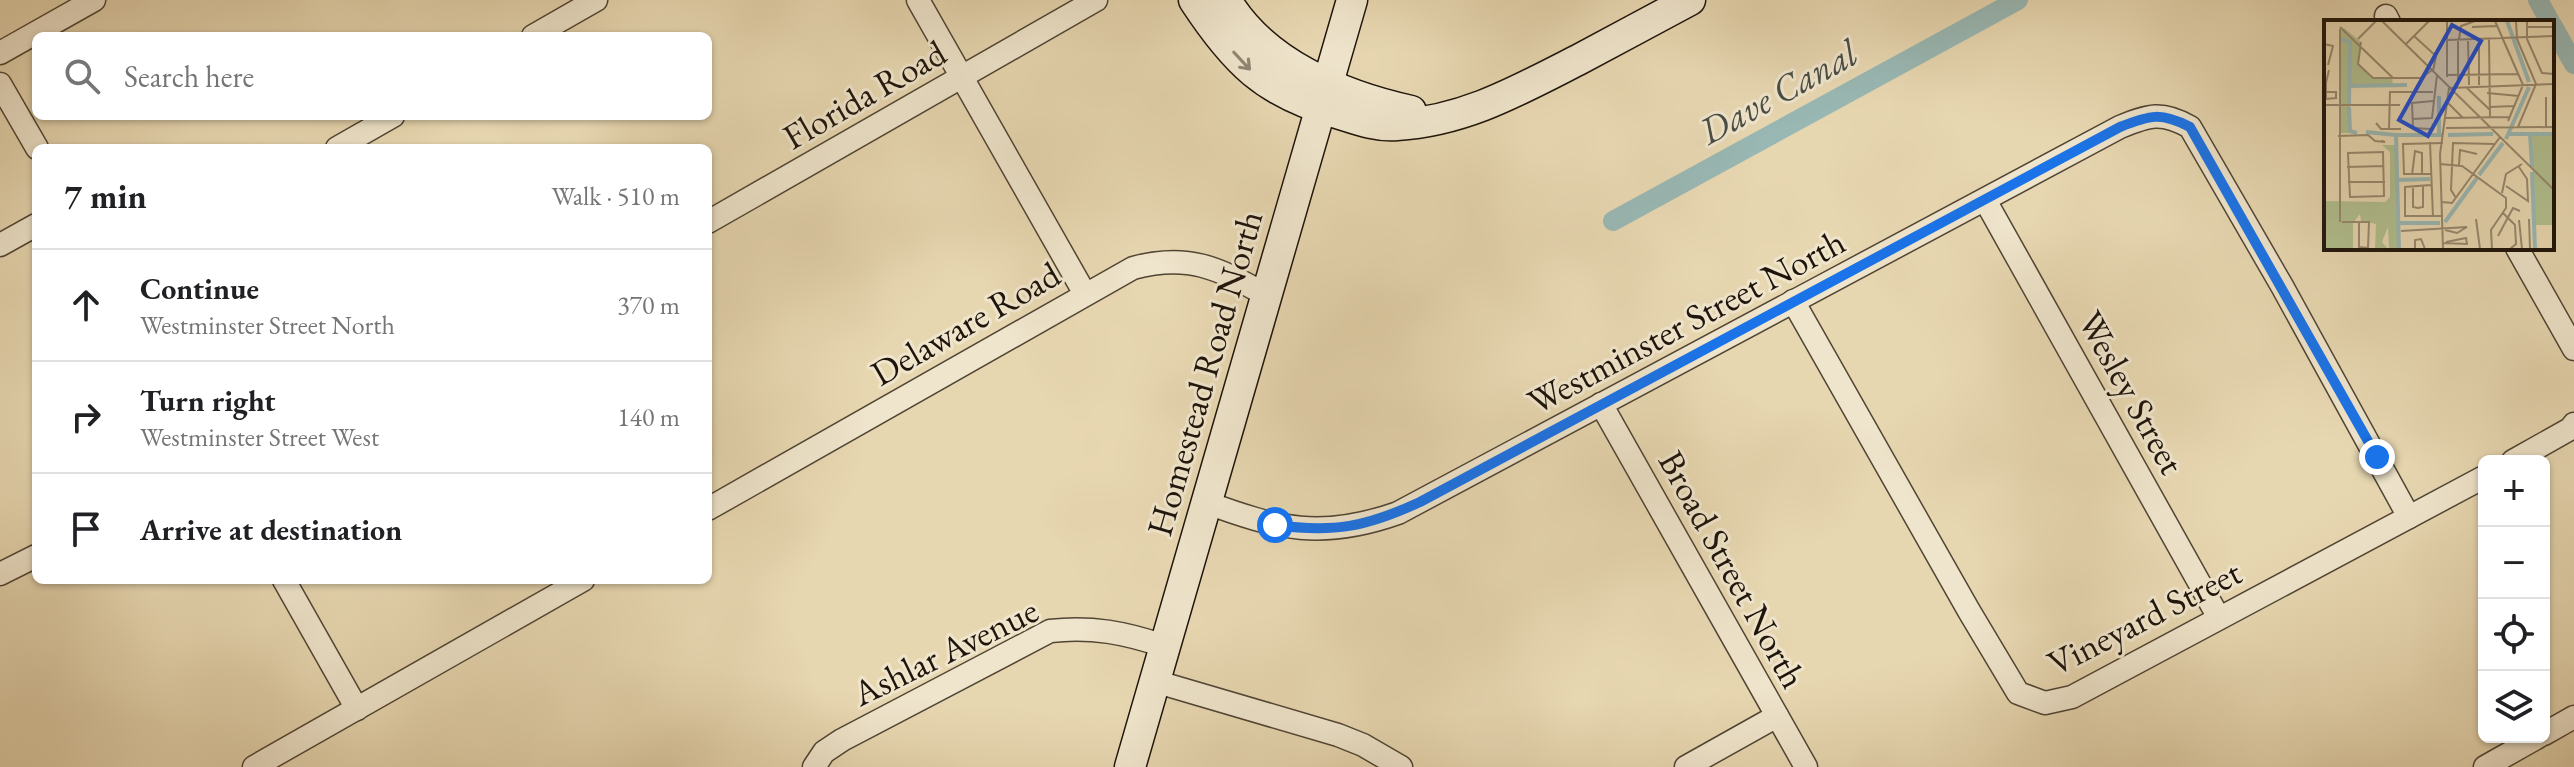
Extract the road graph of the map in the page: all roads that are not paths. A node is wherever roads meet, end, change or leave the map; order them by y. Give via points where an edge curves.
1 (94, 0) edge
2 (596, 0) edge
3 (918, 0) edge
4 (1096, 0) edge
5 (1194, 0) edge
6 (1226, 0) edge
7 (1352, 0) edge
8 (1690, 0) edge
9 (1645, 12) edge
10 (37, 32) edge
11 (540, 32) edge
12 (32, 35) edge
13 (0, 53) edge
14 (962, 77) junction
15 (0, 84) edge
16 (1325, 96) junction
17 (386, 120) edge
18 (35, 144) edge
19 (344, 144) edge
20 (1985, 200) junction
21 (712, 220) edge
22 (32, 227) edge
23 (0, 245) edge
24 (2518, 250) edge
25 (1085, 294) junction
26 (1266, 295) junction
27 (1793, 301) junction
28 (2574, 349) edge
29 (1601, 404) junction
30 (2574, 424) edge
31 (2524, 455) edge
32 (2478, 480) edge
33 (1205, 502) junction
34 (712, 507) edge
35 (2409, 517) junction
36 (32, 558) edge
37 (0, 574) edge
38 (286, 584) edge
39 (576, 584) edge
40 (2219, 618) junction
41 (1164, 646) junction
42 (1154, 681) junction
43 (357, 709) junction
44 (1777, 716) junction
45 (2574, 717) edge
46 (2550, 731) edge
47 (2527, 743) edge
48 (254, 767) edge
49 (814, 767) edge
50 (1130, 767) edge
51 (1401, 767) edge
52 (1686, 767) edge
53 (1806, 767) edge
54 (2485, 767) edge

1 - 10 street
2 - 11 street
3 - 14 street
4 - 14 street, Florida Road
5 -> 16 main road via 1222,39 1274,89
6 - 16 main road via 1255,38
7 - 16 main road, Homestead Road North
8 - 9 main road
9 - 16 main road via 1497,102 1440,118
12 - 13 street
14 - 21 street, Florida Road
14 - 25 street
15 - 18 street
16 - 26 main road, Homestead Road North
17 - 19 street
20 - 27 street, Westminster Street North
20 - 35 street, Westminster Street North via 2148,115 2190,127
20 - 40 street, Wesley Street
22 - 23 street
24 - 28 street
25 - 26 street, Delaware Road via 1133,268 1160,261 1187,262 1227,274
25 - 34 street, Delaware Road
26 - 33 main road, Homestead Road North
27 - 29 street, Westminster Street North
27 - 40 street, Vineyard Street via 2018,693 2045,703 2072,697
29 - 33 street, Westminster Street North via 1420,502 1371,522 1304,529 1252,520
29 - 44 street, Broad Street North
30 - 31 street
32 - 35 street, Vineyard Street
33 - 41 main road, Homestead Road North
35 - 40 street, Vineyard Street
36 - 37 street
38 - 43 street
39 - 43 street
41 - 42 main road, Homestead Road North
41 - 49 street, Ashlar Avenue via 1105,630 1050,631 842,740
42 - 50 main road, Homestead Road North
42 - 51 street via 1338,735
43 - 48 street
44 - 52 street
44 - 53 street, Broad Street North
45 - 46 street
47 - 54 street

